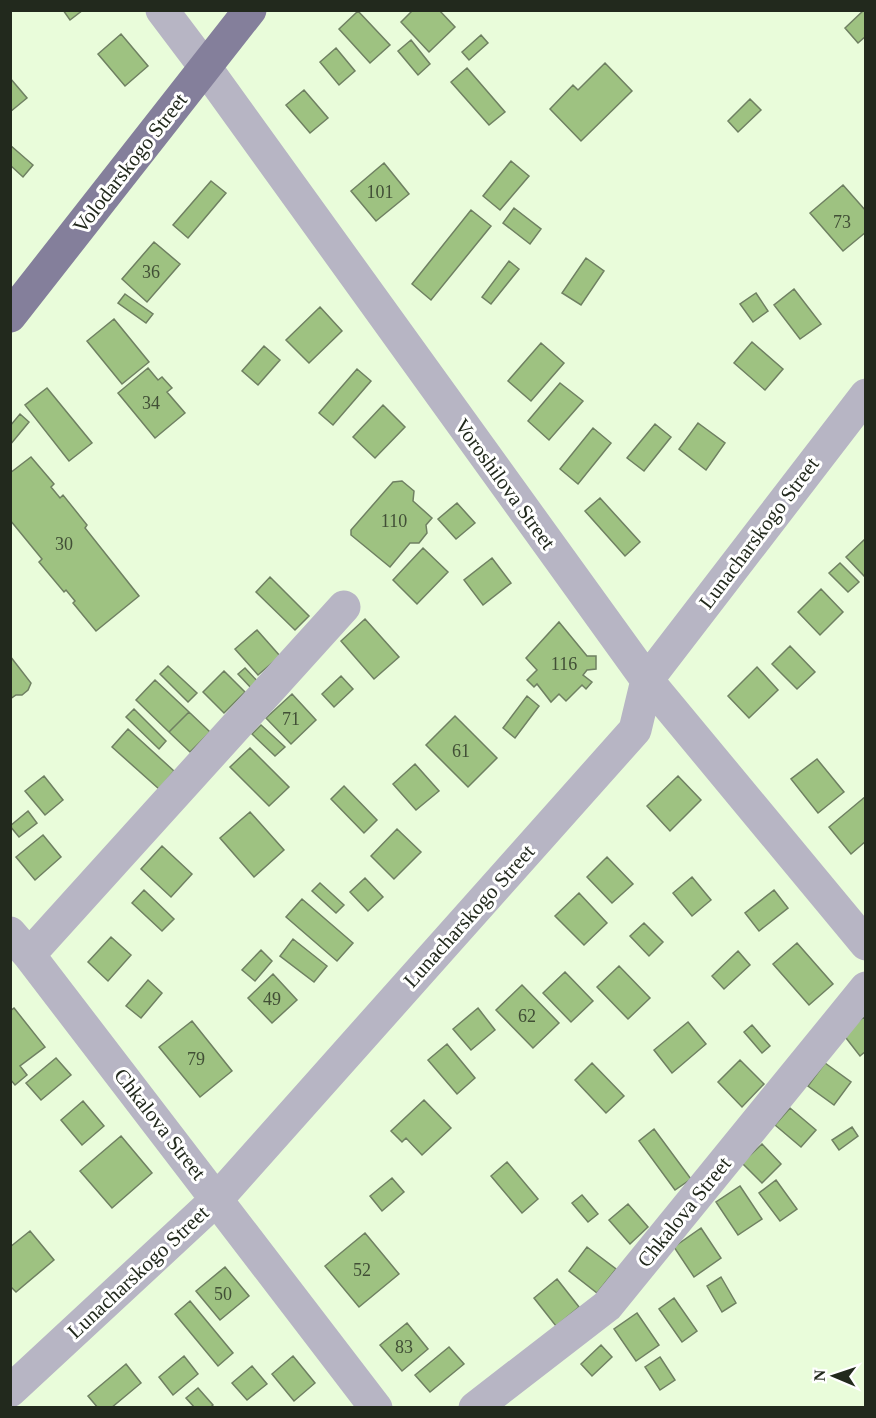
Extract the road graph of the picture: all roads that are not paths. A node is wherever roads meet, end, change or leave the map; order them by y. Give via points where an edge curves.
1 (162, 10) edge
2 (250, 10) edge
3 (205, 67) junction
4 (10, 316) edge
5 (866, 395) edge
6 (344, 607) dead end
7 (647, 680) junction
8 (20, 944) edge
9 (866, 944) edge
10 (866, 988) edge
11 (218, 1199) junction
12 (10, 1391) edge
13 (376, 1407) edge
14 (475, 1407) edge

1 - 3 street, Voroshilova Street
2 - 3 main road, Volodarskogo Street
3 - 4 main road, Volodarskogo Street
3 - 7 street, Voroshilova Street
5 - 7 street, Lunacharskogo Street
6 - 8 street, Chkalova Street
7 - 9 street, Voroshilova Street
7 - 11 street, Lunacharskogo Street via 635,730
8 - 11 street, Chkalova Street
10 - 14 street, Chkalova Street via 607,1306
11 - 12 street, Lunacharskogo Street
11 - 13 street, Chkalova Street

